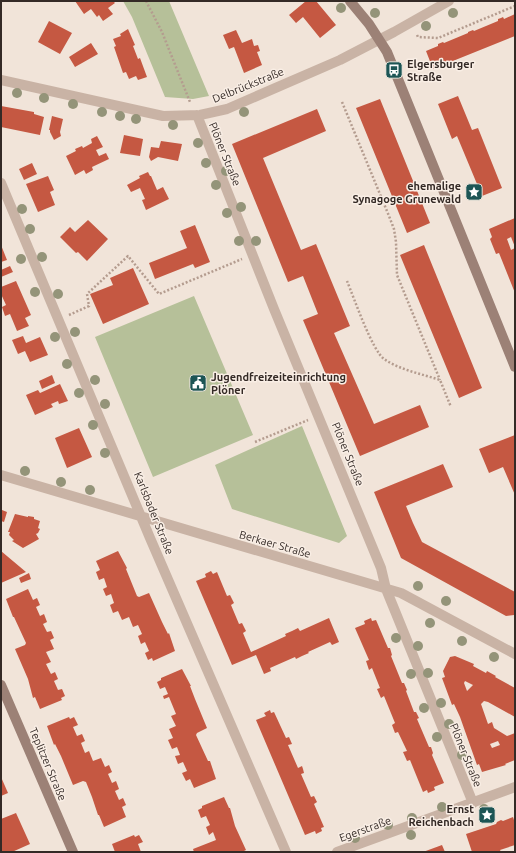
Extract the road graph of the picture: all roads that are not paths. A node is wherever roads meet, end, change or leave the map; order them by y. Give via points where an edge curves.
1 (350, 1) edge
2 (449, 1) edge
3 (380, 40) junction
4 (1, 80) edge
5 (197, 115) junction
6 (1, 183) edge
7 (515, 367) edge
8 (1, 475) edge
9 (1, 478) edge
10 (19, 481) junction
11 (142, 517) junction
12 (386, 588) junction
13 (515, 654) edge
14 (1, 685) edge
15 (515, 788) edge
16 (473, 803) junction
17 (73, 852) edge
18 (286, 852) edge
19 (337, 852) edge

1 - 3 street
2 - 3 street
3 - 5 street, Delbrückstraße via 227,109
3 - 7 street
4 - 5 street, Delbrückstraße via 163,116
5 - 12 street, Plöner Straße via 381,568
6 - 11 street, Karlsbader Straße
8 - 10 street, Berkaer Straße
9 - 10 street, Berkaer Straße
10 - 11 street, Berkaer Straße
11 - 12 street, Berkaer Straße
11 - 18 street, Karlsbader Straße
12 - 13 street, Berkaer Straße via 401,593
12 - 16 street, Plöner Straße
14 - 17 street, Teplitzer Straße
15 - 16 street, Egerstraße
16 - 19 street, Egerstraße

